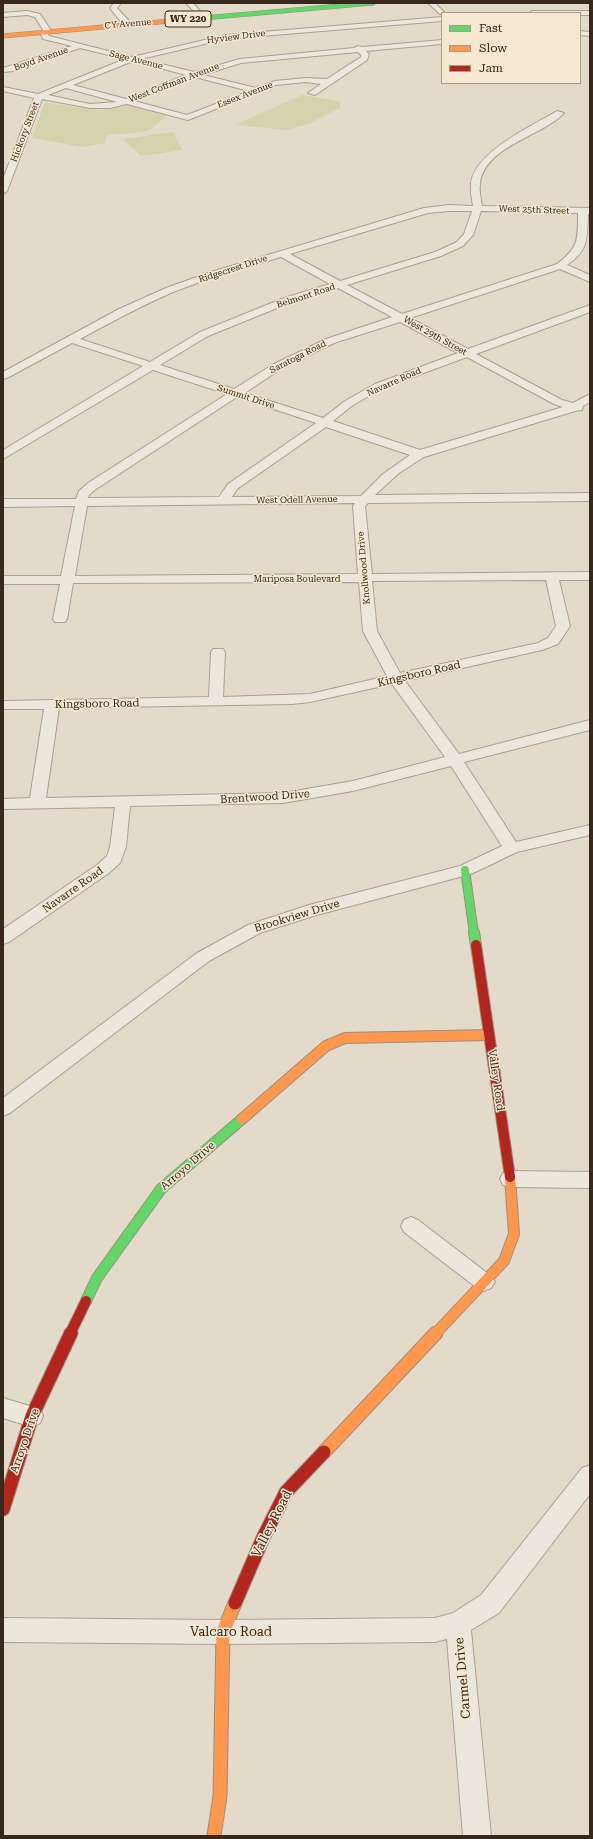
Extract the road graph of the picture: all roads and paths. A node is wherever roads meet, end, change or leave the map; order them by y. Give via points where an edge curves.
1 (118, 3) edge
2 (189, 3) edge
3 (373, 3) edge
4 (432, 3) edge
5 (441, 12) edge
6 (3, 15) edge
7 (203, 18) junction
8 (441, 19) edge
9 (127, 24) junction
10 (46, 32) junction
11 (3, 36) edge
12 (441, 42) edge
13 (79, 46) junction
14 (358, 48) junction
15 (132, 59) junction
16 (3, 70) edge
17 (193, 75) junction
18 (329, 82) junction
19 (67, 86) junction
20 (3, 89) edge
21 (255, 90) junction
22 (312, 93) dead end
23 (39, 96) junction
24 (126, 102) junction
25 (560, 113) dead end
26 (6, 175) edge
27 (3, 191) edge
28 (478, 208) junction
29 (586, 211) edge
30 (282, 254) junction
31 (560, 266) junction
32 (590, 279) edge
33 (339, 285) junction
34 (590, 308) edge
35 (401, 318) junction
36 (71, 339) junction
37 (466, 353) junction
38 (151, 366) junction
39 (3, 376) edge
40 (235, 393) junction
41 (590, 397) edge
42 (574, 407) junction
43 (590, 410) edge
44 (325, 422) junction
45 (3, 454) edge
46 (420, 454) junction
47 (590, 496) edge
48 (364, 499) junction
49 (223, 501) junction
50 (82, 502) junction
51 (3, 503) edge
52 (590, 576) edge
53 (552, 577) junction
54 (366, 578) junction
55 (3, 580) edge
56 (68, 580) junction
57 (60, 620) dead end
58 (218, 652) dead end
59 (396, 679) junction
60 (216, 702) junction
61 (52, 704) junction
62 (3, 705) edge
63 (590, 725) edge
64 (455, 760) junction
65 (123, 802) junction
66 (3, 804) edge
67 (37, 804) junction
68 (590, 830) edge
69 (512, 848) junction
70 (465, 870) junction
71 (3, 938) edge
72 (490, 1035) junction
73 (3, 1108) edge
74 (510, 1179) junction
75 (590, 1180) edge
76 (411, 1226) dead end
77 (484, 1282) junction
78 (3, 1408) edge
79 (32, 1416) junction
80 (590, 1476) edge
81 (3, 1509) edge
82 (458, 1624) junction
83 (3, 1630) edge
84 (223, 1632) junction
85 (214, 1836) edge
86 (476, 1836) edge

1 - 9 street via 113,8
2 - 7 street
3 - 7 street, CY Avenue / WY 220
4 - 5 street
6 - 10 street via 38,15
7 - 9 street, CY Avenue / WY 220
8 - 15 street, Hyview Drive via 226,37 170,48
9 - 10 street, CY Avenue / WY 220
10 - 11 street, CY Avenue / WY 220
10 - 13 street, Sage Avenue via 46,36
12 - 14 street, West Coffman Avenue
13 - 15 street, Sage Avenue
13 - 16 street, Boyd Avenue
14 - 17 street, West Coffman Avenue via 240,61
14 - 18 street via 365,54 364,58
15 - 17 street, Sage Avenue
15 - 19 street, Hyview Drive
17 - 21 street, Sage Avenue
17 - 24 street, West Coffman Avenue
18 - 21 street, Essex Avenue via 294,80
18 - 22 street
19 - 23 street, Hyview Drive
19 - 24 street
20 - 23 street, West Coffman Avenue
21 - 24 street, Essex Avenue via 188,118
23 - 24 street, West Coffman Avenue via 90,106 110,106
23 - 26 street, Hickory Street
25 - 28 street, Belmont Road via 494,154 481,169 475,184
26 - 27 street, Hickory Street
28 - 29 street, West 25th Street
28 - 30 street, Ridgecrest Drive via 427,210
28 - 33 street, Belmont Road via 468,235 460,244 438,254
29 - 31 street, Saratoga Road via 582,246 576,255
30 - 33 street, West 29th Street
30 - 36 street, Ridgecrest Drive via 170,290 123,311
31 - 32 street
31 - 35 street, Saratoga Road
33 - 35 street, West 29th Street
33 - 38 street, Belmont Road via 288,300 204,334
34 - 37 street, Navarre Road
35 - 37 street, West 29th Street
35 - 40 street, Saratoga Road via 330,341 278,366
36 - 38 street, Summit Drive
36 - 39 street, Ridgecrest Drive
37 - 42 street, West 29th Street via 558,402
37 - 44 street, Navarre Road via 379,386 349,403
38 - 40 street, Summit Drive
38 - 45 street, Belmont Road
40 - 44 street, Summit Drive
40 - 50 street, Saratoga Road via 92,486 83,494
41 - 42 street
42 - 43 street, West 29th Street
42 - 46 street
44 - 46 street, Summit Drive
44 - 49 street, Navarre Road via 232,487
46 - 48 street via 411,458
47 - 48 street, West Odell Avenue
48 - 49 street, West Odell Avenue
48 - 54 street, Knollwood Drive via 359,506
49 - 50 street, West Odell Avenue
50 - 51 street, West Odell Avenue
50 - 56 street, Saratoga Road
52 - 53 street, Mariposa Boulevard
53 - 54 street, Mariposa Boulevard
53 - 59 street, Kingsboro Road via 563,626 553,641 542,646
54 - 56 street, Mariposa Boulevard
54 - 59 street, Knollwood Drive via 370,631
55 - 56 street, Mariposa Boulevard
56 - 57 street, Saratoga Road
58 - 60 street
59 - 60 street, Kingsboro Road via 310,698
59 - 64 street, Knollwood Drive
60 - 61 street, Kingsboro Road
61 - 62 street, Kingsboro Road
61 - 67 street
63 - 64 street, Brentwood Drive
64 - 65 street, Brentwood Drive via 318,793 283,798
64 - 69 street, Knollwood Drive
65 - 67 street, Brentwood Drive
65 - 71 street, Navarre Road via 118,847 114,859
66 - 67 street, Brentwood Drive
68 - 69 street, Brookview Drive
69 - 70 street, Brookview Drive
70 - 72 street, Valley Road
70 - 73 street, Brookview Drive via 254,928 203,957
72 - 74 street, Valley Road
72 - 79 street, Arroyo Drive via 345,1038 326,1046 161,1189 97,1278
74 - 75 street
74 - 77 street, Valley Road via 514,1234 504,1261
76 - 77 street
77 - 84 street, Valley Road via 286,1492 263,1538
78 - 79 street
79 - 81 street, Arroyo Drive
80 - 82 street, Carmel Drive via 490,1604
82 - 84 street, Valcaro Road via 435,1630
82 - 86 street, Carmel Drive
83 - 84 street, Valcaro Road
84 - 85 street, Valley Road via 220,1796

